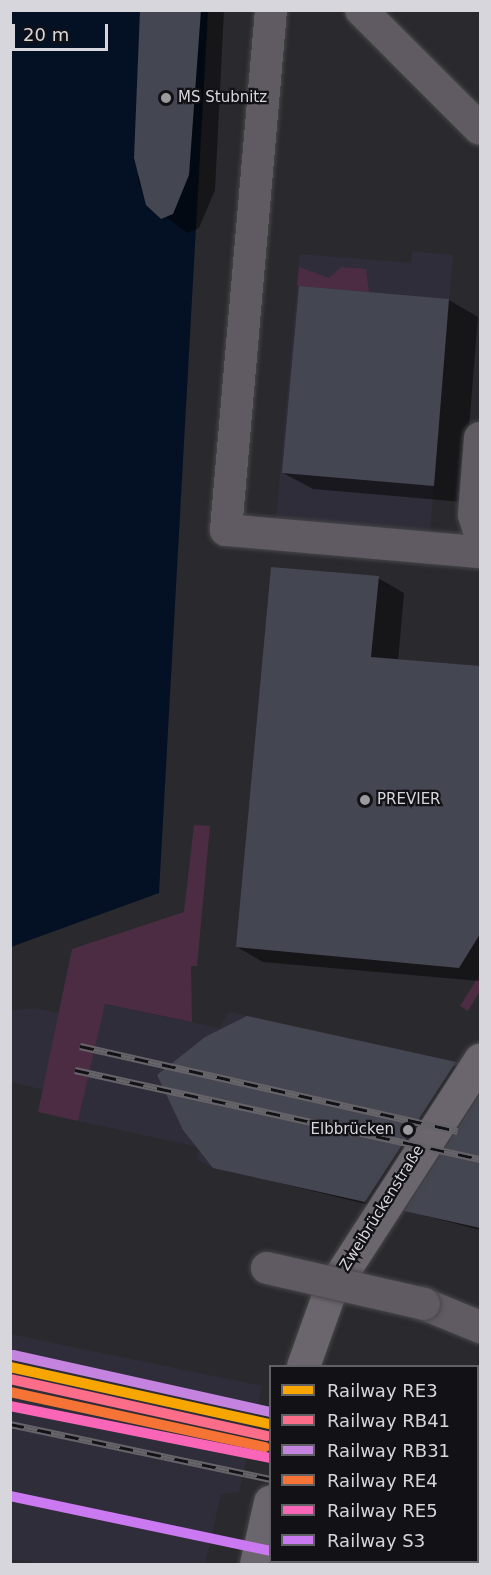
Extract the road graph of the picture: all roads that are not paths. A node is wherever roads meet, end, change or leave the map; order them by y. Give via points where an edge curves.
1 (271, 10) edge
2 (361, 10) edge
3 (480, 129) edge
4 (480, 438) edge
5 (480, 534) edge
6 (480, 552) edge
7 (480, 1060) edge
8 (267, 1268) dead end
9 (424, 1304) junction
10 (480, 1307) edge
11 (480, 1328) edge
12 (303, 1365) edge
13 (269, 1506) edge
14 (256, 1564) edge

1 - 6 street via 226,530
2 - 3 street
4 - 5 street via 474,514
7 - 12 main road, Zweibrückenstraße via 329,1293
8 - 9 street, bridge
9 - 10 street
9 - 11 street
13 - 14 main road

